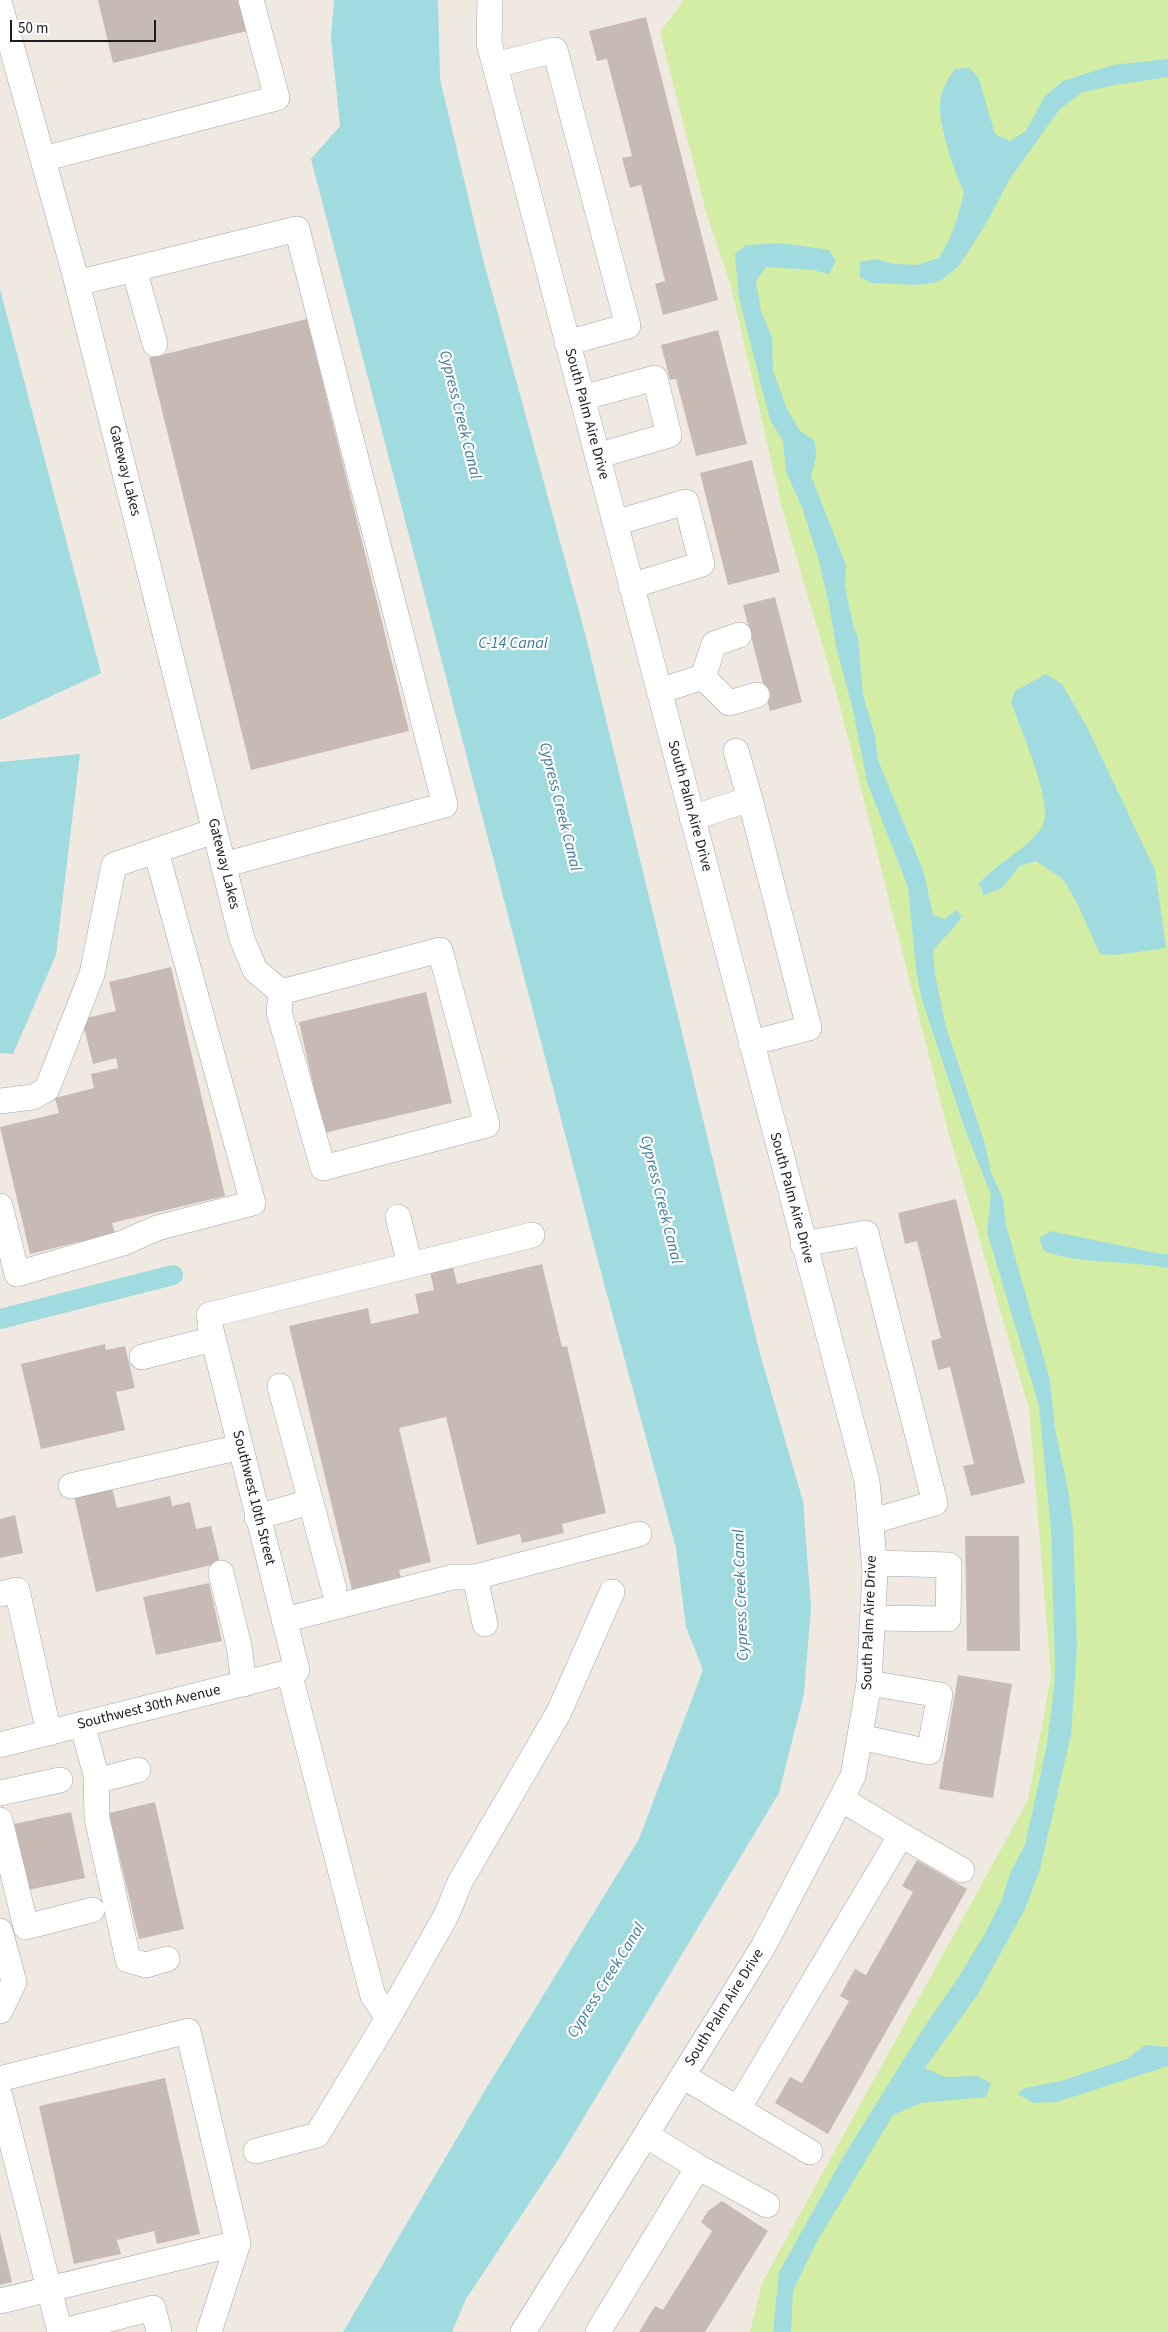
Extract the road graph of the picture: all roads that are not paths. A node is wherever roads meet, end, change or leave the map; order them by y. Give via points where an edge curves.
1 (251, 0) edge
2 (490, 0) edge
3 (0, 5) edge
4 (495, 65) junction
5 (43, 159) junction
6 (134, 269) junction
7 (77, 283) junction
8 (568, 343) junction
9 (155, 344) dead end
10 (582, 398) junction
11 (597, 456) junction
12 (615, 523) junction
13 (631, 586) junction
14 (739, 635) dead end
15 (702, 677) junction
16 (659, 691) junction
17 (757, 695) dead end
18 (736, 751) dead end
19 (750, 799) junction
20 (692, 818) junction
21 (214, 831) junction
22 (156, 851) junction
23 (223, 865) junction
24 (281, 992) junction
25 (751, 1044) junction
26 (0, 1101) edge
27 (0, 1206) edge
28 (398, 1217) dead end
29 (532, 1235) dead end
30 (803, 1244) junction
31 (410, 1265) junction
32 (210, 1327) junction
33 (142, 1357) dead end
34 (280, 1386) dead end
35 (240, 1447) junction
36 (71, 1486) dead end
37 (310, 1502) junction
38 (257, 1517) junction
39 (870, 1522) junction
40 (639, 1534) dead end
41 (874, 1562) junction
42 (221, 1573) dead end
43 (475, 1576) junction
44 (334, 1589) dead end
45 (612, 1592) dead end
46 (0, 1594) edge
47 (872, 1618) junction
48 (284, 1620) junction
49 (485, 1624) dead end
50 (293, 1671) junction
51 (870, 1683) junction
52 (244, 1684) junction
53 (82, 1724) junction
54 (49, 1733) junction
55 (860, 1737) junction
56 (0, 1746) edge
57 (138, 1770) dead end
58 (60, 1780) dead end
59 (96, 1781) junction
60 (0, 1793) edge
61 (841, 1799) junction
62 (0, 1820) edge
63 (900, 1835) junction
64 (962, 1870) dead end
65 (92, 1910) dead end
66 (0, 1931) edge
67 (167, 1959) dead end
68 (0, 2011) edge
69 (388, 2018) junction
70 (683, 2076) junction
71 (0, 2079) edge
72 (0, 2096) edge
73 (738, 2109) junction
74 (646, 2135) junction
75 (256, 2151) dead end
76 (810, 2152) dead end
77 (698, 2167) junction
78 (767, 2205) dead end
79 (238, 2243) junction
80 (49, 2288) junction
81 (0, 2301) edge
82 (59, 2332) edge
83 (159, 2332) edge
84 (209, 2332) edge
85 (523, 2332) edge
86 (598, 2332) edge

1 - 5 street via 277,98
2 - 4 street, South Palm Aire Drive via 489,43
3 - 5 street, Gateway Lakes
4 - 8 street, South Palm Aire Drive
4 - 8 street via 555,50 628,326
5 - 7 street, Gateway Lakes
6 - 7 street
6 - 9 street
6 - 23 street via 296,229 445,805
7 - 21 street, Gateway Lakes
8 - 10 street, South Palm Aire Drive
10 - 11 street, South Palm Aire Drive
10 - 11 street via 655,378 669,435
11 - 12 street, South Palm Aire Drive
12 - 13 street, South Palm Aire Drive
12 - 13 street via 686,502 702,564
13 - 16 street, South Palm Aire Drive
14 - 15 street via 714,644
15 - 16 street
15 - 17 street via 730,703
16 - 20 street, South Palm Aire Drive
18 - 19 street
19 - 20 street
19 - 25 street via 809,1028
20 - 25 street, South Palm Aire Drive
21 - 22 street
21 - 23 street, Gateway Lakes
22 - 26 street via 114,865 92,974 47,1089 33,1097
22 - 27 street via 252,1203 157,1228 123,1243 17,1274
23 - 24 street, Gateway Lakes via 242,939 255,970
24 - 24 street via 440,950 487,1125 323,1168 278,1012
25 - 30 street, South Palm Aire Drive
28 - 31 street
29 - 31 street
30 - 39 street, South Palm Aire Drive via 867,1481
30 - 39 street via 866,1233 935,1503
31 - 32 street
32 - 33 street
32 - 35 street, Southwest 10th Street
34 - 37 street
35 - 36 street
35 - 38 street, Southwest 10th Street
37 - 38 street
37 - 44 street
38 - 48 street, Southwest 10th Street
39 - 41 street, South Palm Aire Drive
40 - 43 street
41 - 47 street, South Palm Aire Drive
41 - 47 street via 949,1565 948,1619
42 - 52 street via 239,1646
43 - 48 street via 453,1577
43 - 49 street
45 - 69 street via 559,1712 460,1882 447,1914
46 - 54 street via 17,1590
47 - 51 street, South Palm Aire Drive
48 - 50 street, Southwest 10th Street
50 - 52 street, Southwest 30th Avenue
50 - 69 street, Southwest 10th Street via 373,1996
51 - 55 street, South Palm Aire Drive
51 - 55 street via 940,1695 929,1752
52 - 53 street, Southwest 30th Avenue
53 - 54 street, Southwest 30th Avenue
53 - 59 street
54 - 56 street, Southwest 30th Avenue
55 - 61 street, South Palm Aire Drive via 853,1776
57 - 59 street
58 - 60 street
59 - 67 street via 97,1818 128,1960 146,1964
61 - 63 street
61 - 70 street, South Palm Aire Drive via 763,1947
62 - 65 street via 26,1927
63 - 64 street
63 - 73 street
66 - 68 street via 14,1982
69 - 75 street via 317,2135
70 - 73 street
70 - 74 street, South Palm Aire Drive
71 - 79 street via 188,2031
72 - 80 street
73 - 76 street
74 - 77 street
74 - 85 street, South Palm Aire Drive
77 - 78 street
77 - 86 street
79 - 80 street
79 - 84 street
80 - 81 street
80 - 82 street
82 - 83 street via 153,2308

